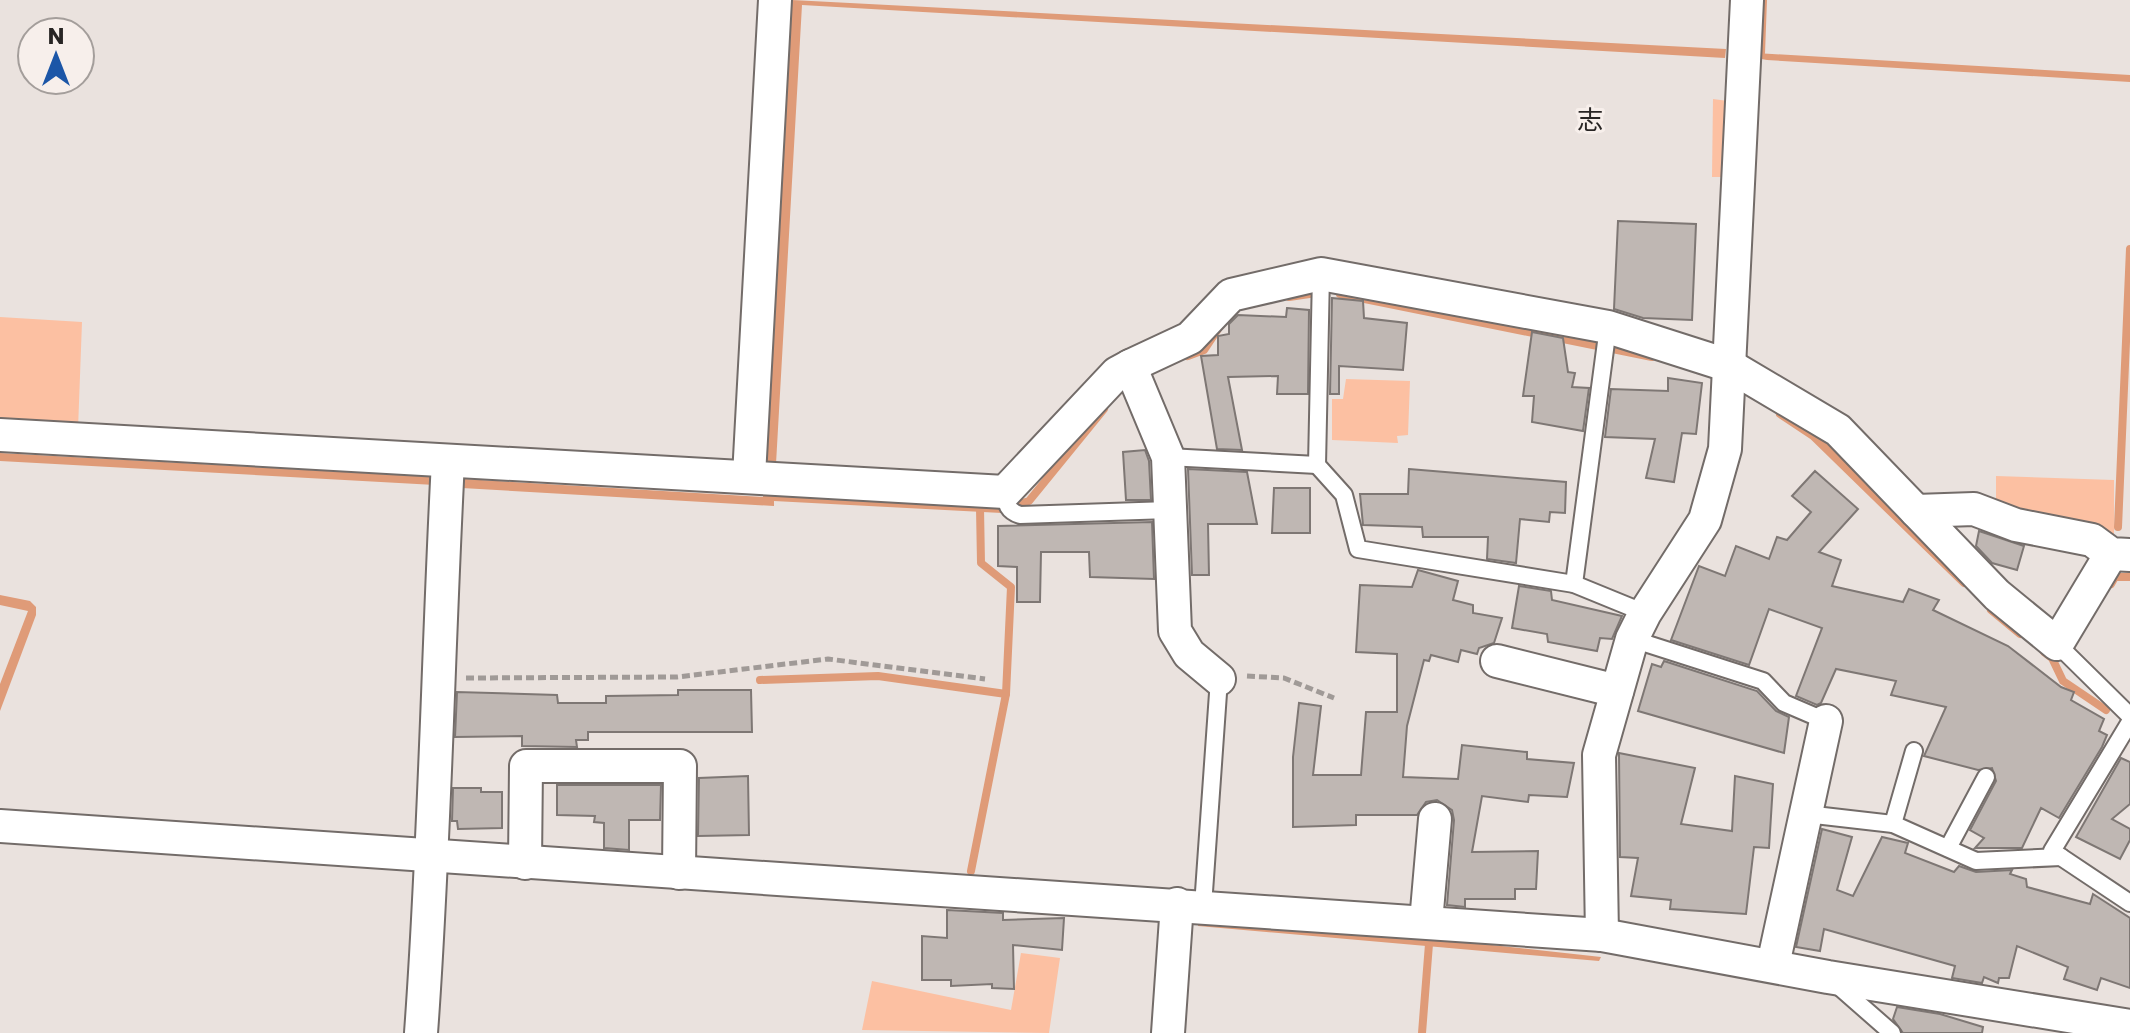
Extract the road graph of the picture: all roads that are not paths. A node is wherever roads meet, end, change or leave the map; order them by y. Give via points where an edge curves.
1 (775, 0) edge
2 (1747, 0) edge
3 (1321, 274) junction
4 (1608, 327) junction
5 (1130, 366) junction
6 (1730, 366) junction
7 (0, 435) edge
8 (1168, 457) junction
9 (448, 461) junction
10 (1317, 465) junction
11 (749, 476) junction
12 (1005, 492) junction
13 (1169, 510) junction
14 (1916, 511) junction
15 (2120, 554) edge
16 (1574, 584) junction
17 (1639, 626) junction
18 (2057, 644) junction
19 (1497, 661) dead end
20 (1219, 679) joint
21 (1617, 691) junction
22 (2130, 719) edge
23 (1826, 721) joint
24 (1914, 751) dead end
25 (1986, 777) dead end
26 (1806, 814) junction
27 (1435, 819) dead end
28 (1893, 824) junction
29 (0, 826) edge
30 (1948, 848) junction
31 (434, 856) junction
32 (2061, 857) junction
33 (525, 863) junction
34 (679, 873) junction
35 (2130, 903) edge
36 (1190, 905) junction
37 (1426, 922) junction
38 (1602, 935) junction
39 (1773, 965) junction
40 (1828, 977) junction
41 (2026, 1020) edge
42 (2130, 1026) edge
43 (421, 1033) edge
44 (1168, 1033) edge
45 (1892, 1033) edge

1 - 11 street
2 - 6 street
3 - 4 street
3 - 5 street via 1231,295 1190,338
3 - 10 lane
4 - 6 street
4 - 16 lane
5 - 8 street
5 - 12 street via 1117,373
6 - 14 street via 1838,430
6 - 17 street via 1725,449 1705,520
7 - 9 street
8 - 10 lane
8 - 13 street
9 - 11 street
9 - 31 street
10 - 16 lane via 1344,495 1358,549
11 - 12 street
12 - 13 lane via 1005,504 1020,515
13 - 20 street via 1175,631 1189,654
14 - 15 street via 1974,509 2016,525 2092,540
14 - 18 street via 1997,595
15 - 18 street
16 - 17 lane
17 - 21 street
17 - 23 lane via 1763,681 1784,703
18 - 22 lane
19 - 21 street
20 - 36 lane
21 - 38 street via 1599,755
22 - 32 lane via 2052,851
23 - 26 street
24 - 28 lane
25 - 30 lane
26 - 28 lane
26 - 39 street
27 - 37 street
28 - 30 lane
29 - 31 street
30 - 32 lane via 1976,861
31 - 33 street
31 - 43 street
32 - 35 lane
33 - 34 street
33 - 34 street via 526,766 680,766
34 - 36 street
36 - 37 street
36 - 44 street
37 - 38 street
38 - 39 street
39 - 40 street
40 - 41 street
40 - 45 lane
41 - 42 street

